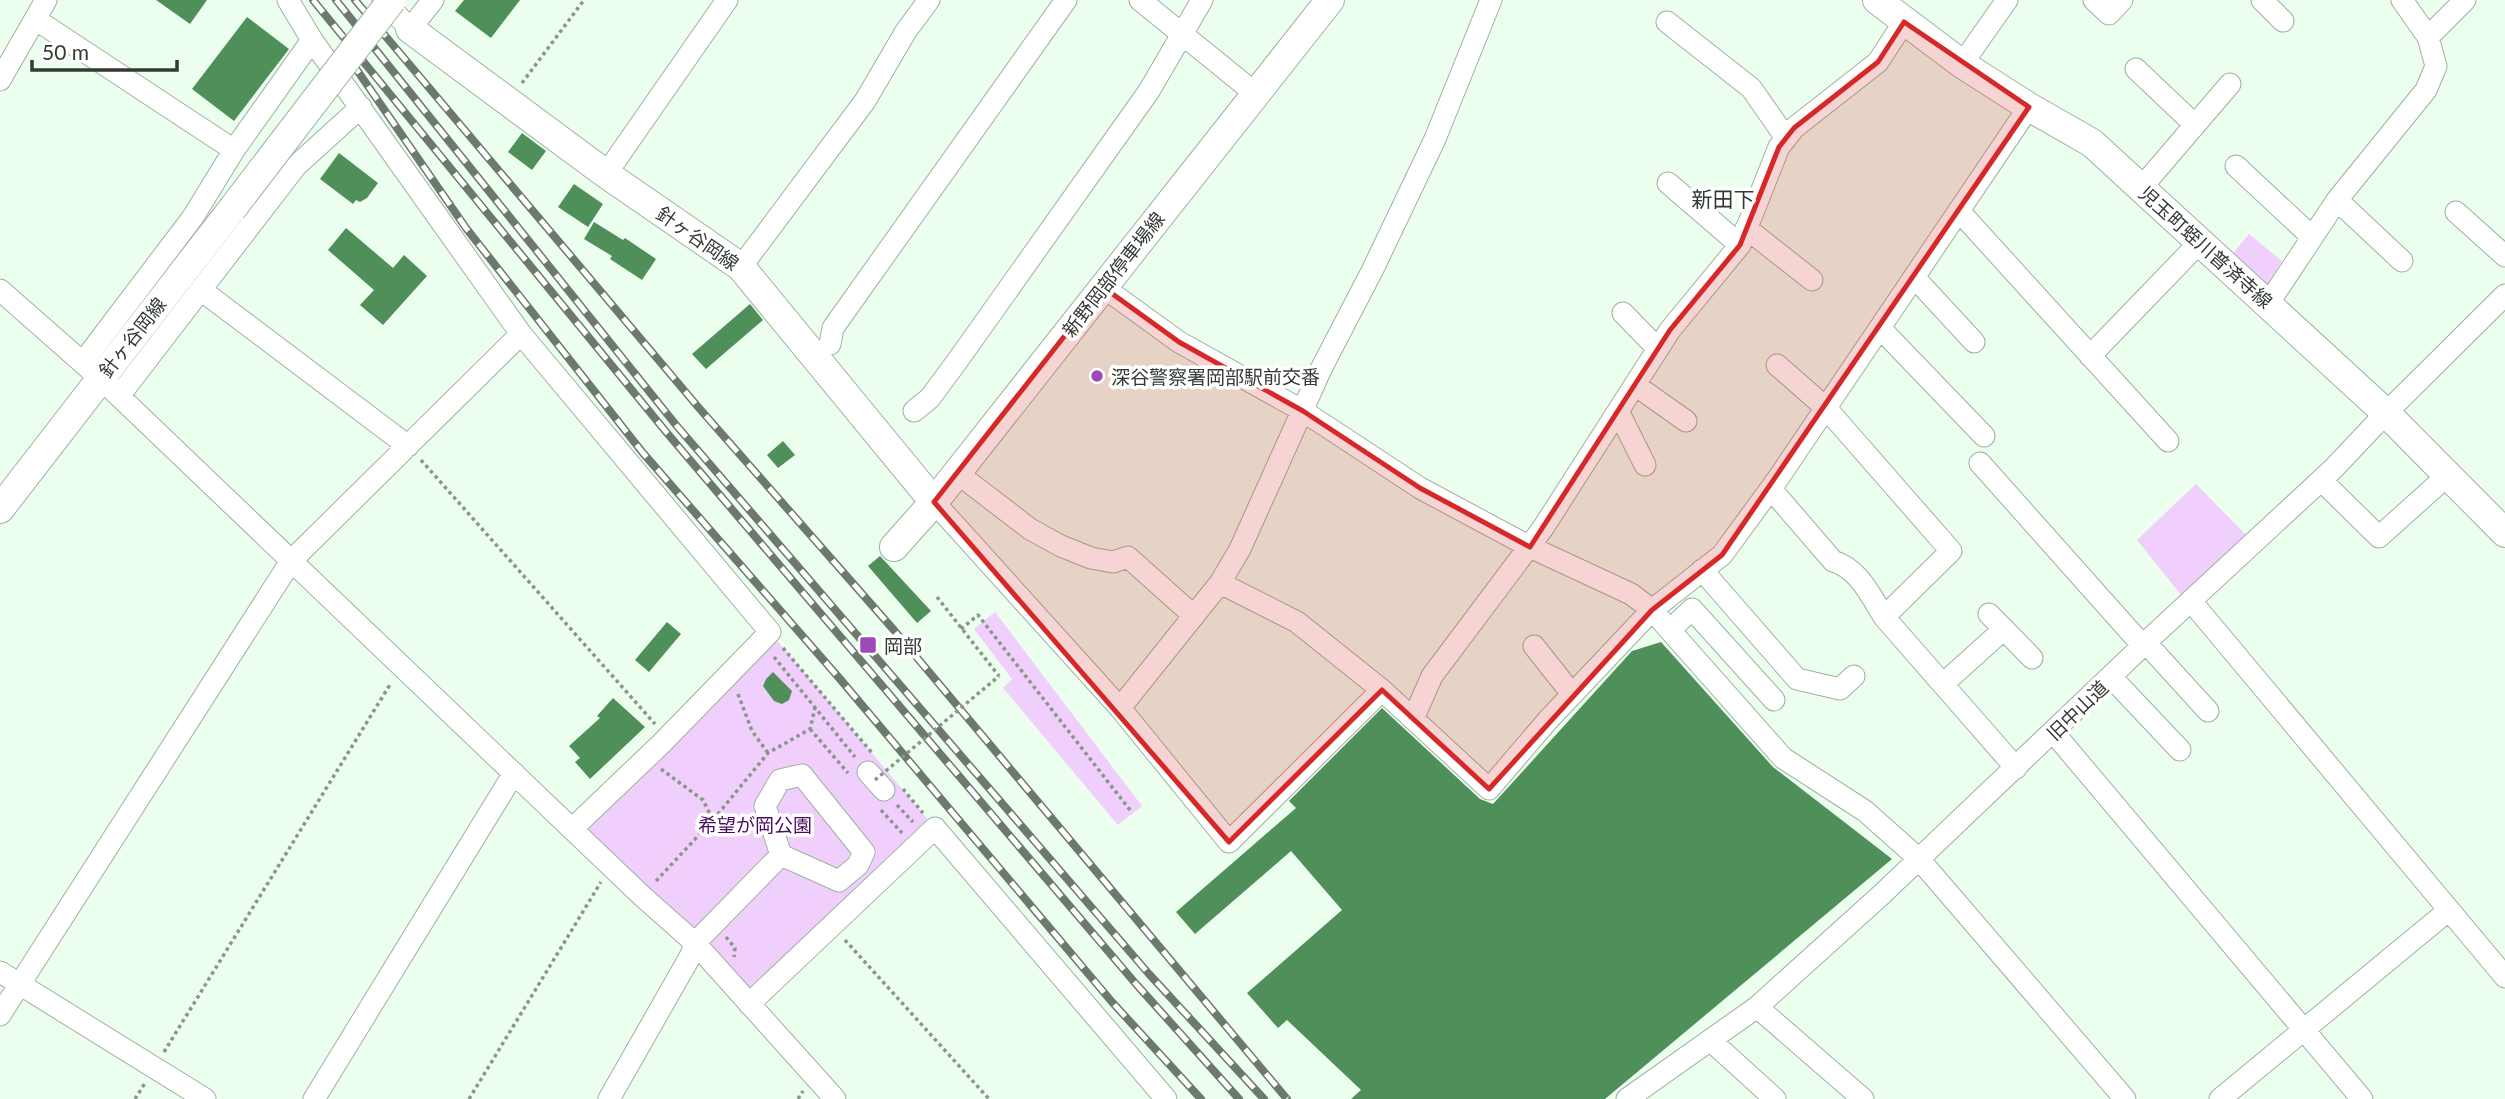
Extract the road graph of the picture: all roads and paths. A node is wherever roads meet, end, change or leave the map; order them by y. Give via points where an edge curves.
1 (46, 0) edge
2 (288, 0) edge
3 (383, 0) edge
4 (392, 0) edge
5 (433, 0) edge
6 (584, 0) edge
7 (727, 0) edge
8 (929, 0) edge
9 (1066, 0) edge
10 (1140, 0) edge
11 (1202, 0) edge
12 (1330, 0) edge
13 (1492, 0) edge
14 (1877, 0) edge
15 (2007, 0) edge
16 (2094, 0) edge
17 (2122, 0) edge
18 (2262, 0) edge
19 (2402, 0) edge
20 (2466, 0) edge
21 (35, 19) junction
22 (2283, 21) dead end
23 (1667, 22) dead end
24 (1904, 22) junction
25 (410, 29) junction
26 (1182, 34) junction
27 (2428, 37) junction
28 (312, 40) junction
29 (1962, 64) junction
30 (2136, 69) dead end
31 (0, 80) edge
32 (2230, 85) dead end
33 (1256, 94) junction
34 (508, 102) junction
35 (361, 107) junction
36 (2029, 107) junction
37 (2195, 125) junction
38 (1786, 138) junction
39 (234, 150) junction
40 (2236, 166) dead end
41 (606, 174) junction
42 (1668, 183) dead end
43 (2141, 188) junction
44 (2337, 200) junction
45 (1959, 211) junction
46 (2456, 212) dead end
47 (1743, 236) junction
48 (2312, 237) junction
49 (2200, 242) junction
50 (2505, 256) edge
51 (2402, 261) dead end
52 (741, 267) junction
53 (1914, 277) junction
54 (1812, 280) dead end
55 (1103, 288) junction
56 (0, 290) edge
57 (201, 290) junction
58 (2505, 295) edge
59 (2268, 304) junction
60 (1623, 313) dead end
61 (1880, 328) junction
62 (522, 334) junction
63 (1974, 342) dead end
64 (830, 344) dead end
65 (1658, 349) junction
66 (2090, 356) junction
67 (1777, 365) dead end
68 (101, 378) junction
69 (1635, 385) junction
70 (1826, 408) junction
71 (914, 411) dead end
72 (1303, 411) junction
73 (1618, 411) junction
74 (2386, 413) junction
75 (1686, 421) dead end
76 (1984, 436) dead end
77 (2168, 441) dead end
78 (408, 446) junction
79 (1980, 463) dead end
80 (1646, 465) dead end
81 (957, 473) junction
82 (2448, 475) junction
83 (2321, 480) junction
84 (1771, 489) junction
85 (934, 502) junction
86 (0, 509) edge
87 (2505, 533) edge
88 (894, 547) dead end
89 (1530, 547) junction
90 (291, 561) junction
91 (1702, 570) junction
92 (1220, 583) junction
93 (937, 597) dead end
94 (2191, 601) junction
95 (1652, 610) junction
96 (1194, 616) junction
97 (1884, 617) junction
98 (961, 629) junction
99 (1670, 630) junction
100 (765, 636) junction
101 (2145, 645) junction
102 (1534, 646) dead end
103 (2032, 658) dead end
104 (396, 675) dead end
105 (1854, 676) dead end
106 (726, 677) junction
107 (2111, 677) junction
108 (1943, 684) junction
109 (1382, 690) junction
110 (1572, 694) junction
111 (1774, 700) dead end
112 (814, 708) junction
113 (1120, 708) junction
114 (2208, 711) dead end
115 (1413, 719) junction
116 (2054, 733) junction
117 (667, 738) junction
118 (848, 749) dead end
119 (2180, 750) dead end
120 (768, 753) junction
121 (646, 758) junction
122 (2016, 768) junction
123 (514, 773) junction
124 (883, 776) junction
125 (1130, 810) dead end
126 (713, 820) junction
127 (935, 828) junction
128 (572, 829) junction
129 (780, 855) junction
130 (1919, 859) junction
131 (604, 877) dead end
132 (642, 896) junction
133 (2449, 910) junction
134 (831, 926) junction
135 (695, 943) junction
136 (0, 972) edge
137 (2505, 977) edge
138 (18, 984) junction
139 (749, 1004) junction
140 (1757, 1007) junction
141 (0, 1015) edge
142 (2304, 1030) junction
143 (1710, 1040) junction
144 (155, 1068) junction
145 (1765, 1096) edge
146 (1635, 1097) edge
147 (205, 1099) edge
148 (314, 1099) edge
149 (469, 1099) edge
150 (609, 1099) edge
151 (835, 1099) edge
152 (989, 1099) edge
153 (1166, 1099) edge
154 (1863, 1099) edge
155 (2125, 1099) edge
156 (2220, 1099) edge
157 (2362, 1099) edge

1 - 21 street
2 - 28 street
3 - 25 street
4 - 68 main road, 針ヶ谷岡線, bridge
5 - 25 street
6 - 34 path
7 - 41 street
8 - 52 street via 865,101
9 - 64 street via 833,328
10 - 26 street
11 - 26 street
12 - 33 main road, 新野岡部停車場線
13 - 72 street via 1435,139
14 - 24 main road, 児玉町蛭川普済寺線
15 - 29 street
16 - 17 street via 2109,14
18 - 22 street
19 - 27 street
20 - 27 street
21 - 31 street
21 - 39 street
23 - 38 street via 1751,88
24 - 29 main road, 児玉町蛭川普済寺線
24 - 38 street via 1878,62
25 - 34 main road, 針ヶ谷岡線
26 - 33 street
26 - 71 street via 1149,90 958,360 930,398
27 - 44 street via 2436,66 2426,90
28 - 35 street
28 - 39 street
29 - 36 main road, 児玉町蛭川普済寺線
30 - 37 street
32 - 37 street
33 - 55 main road, 新野岡部停車場線
34 - 41 main road, 針ヶ谷岡線
35 - 57 street via 296,166
35 - 62 street
36 - 43 main road, 児玉町蛭川普済寺線 via 2092,143
36 - 45 street
37 - 43 street
38 - 47 street
39 - 68 street
40 - 48 street
41 - 52 main road, 針ヶ谷岡線
42 - 47 street
43 - 49 main road, 児玉町蛭川普済寺線
44 - 48 street
44 - 51 street
45 - 53 street
45 - 66 street
46 - 50 street
47 - 54 street
47 - 65 street
48 - 59 street
49 - 59 main road, 児玉町蛭川普済寺線
49 - 66 street
52 - 85 main road, 針ヶ谷岡線
53 - 61 street
53 - 63 street
55 - 72 street via 1179,342
55 - 81 main road, 新野岡部停車場線
56 - 68 street
57 - 68 street
57 - 78 street
58 - 74 street, 旧中山道
59 - 74 main road, 児玉町蛭川普済寺線
60 - 65 street
61 - 70 street
61 - 76 street
62 - 78 street
62 - 100 street
65 - 69 street
66 - 77 street
67 - 70 street
68 - 86 main road, 針ヶ谷岡線
68 - 90 street
69 - 73 street
69 - 75 street
70 - 84 street
70 - 97 street via 1951,551
72 - 89 street via 1420,488
72 - 92 street via 1240,550
73 - 80 street
73 - 89 street
74 - 82 main road, 児玉町蛭川普済寺線
74 - 83 street, 旧中山道
78 - 90 street
78 - 117 path
79 - 101 street
81 - 85 main road, 新野岡部停車場線
81 - 96 street via 1030,529 1061,546 1114,562 1128,557
82 - 83 street via 2379,537
82 - 87 main road, 児玉町蛭川普済寺線
83 - 94 street, 旧中山道
84 - 91 street via 1722,555
84 - 97 street via 1833,561 1846,565
85 - 88 main road, 新野岡部停車場線
85 - 113 street
89 - 95 street via 1631,594
89 - 115 street via 1432,676
90 - 123 street
90 - 138 street
91 - 95 street
91 - 105 street via 1797,679 1840,689
92 - 96 street
92 - 109 street via 1297,622
93 - 98 path
94 - 101 street, 旧中山道
94 - 133 street
95 - 99 street
95 - 110 street
96 - 113 street
97 - 108 street
98 - 124 path, bridge via 999,676
98 - 125 path via 978,615
99 - 111 street via 1692,609
99 - 130 street via 1783,758 1865,811
100 - 106 street
100 - 112 path
100 - 124 path
101 - 107 street, 旧中山道
101 - 114 street
102 - 110 street
103 - 108 street via 1996,621
104 - 144 path
106 - 117 street
106 - 120 path via 741,698 751,731
107 - 116 street, 旧中山道
107 - 119 street
108 - 122 street
109 - 113 street via 1229,842
109 - 115 street
110 - 115 street via 1489,789
112 - 118 path
112 - 120 path via 810,729
116 - 122 street, 旧中山道
116 - 142 street
117 - 121 street
120 - 126 path
121 - 126 path via 703,800
121 - 128 street
122 - 130 street, 旧中山道
123 - 128 street
123 - 148 street
124 - 127 path
126 - 132 path
127 - 134 street
127 - 153 street
128 - 132 street
129 - 129 street via 765,806 780,780 802,775 864,852 858,865 839,881
129 - 135 street
130 - 140 street, 旧中山道
130 - 155 street
131 - 149 path
132 - 135 street
133 - 137 street
133 - 142 street
134 - 139 street
134 - 152 path
135 - 139 street
135 - 150 street
136 - 138 street
138 - 141 street
138 - 144 street
139 - 151 street
140 - 143 street, 旧中山道
140 - 154 street
142 - 156 street
142 - 157 street
143 - 145 street
143 - 146 street, 旧中山道
144 - 147 street

